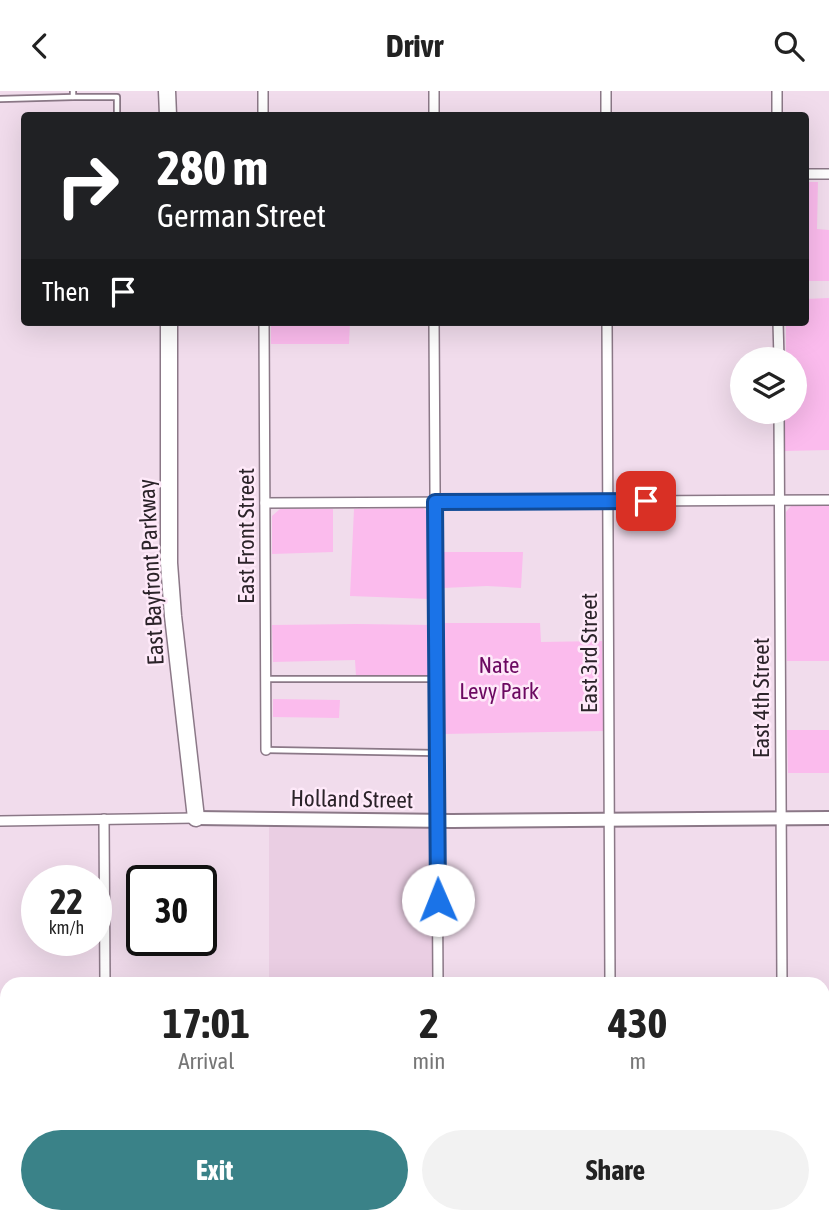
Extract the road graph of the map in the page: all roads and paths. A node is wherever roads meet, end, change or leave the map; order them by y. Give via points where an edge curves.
1 (60, 91) edge
2 (167, 91) edge
3 (263, 91) edge
4 (434, 91) edge
5 (606, 91) edge
6 (777, 91) edge
7 (73, 94) edge
8 (60, 98) junction
9 (0, 99) edge
10 (117, 112) edge
11 (168, 112) edge
12 (263, 112) edge
13 (434, 112) edge
14 (606, 112) edge
15 (777, 112) edge
16 (809, 174) edge
17 (829, 174) edge
18 (169, 326) edge
19 (264, 326) edge
20 (434, 326) edge
21 (607, 326) edge
22 (778, 326) edge
23 (779, 347) edge
24 (779, 424) edge
25 (829, 500) edge
26 (607, 501) junction
27 (779, 501) junction
28 (435, 502) junction
29 (265, 503) junction
30 (266, 679) junction
31 (436, 679) junction
32 (266, 750) joint
33 (437, 753) junction
34 (104, 818) junction
35 (196, 818) junction
36 (782, 818) junction
37 (829, 818) edge
38 (609, 820) junction
39 (0, 821) edge
40 (437, 821) junction
41 (104, 977) edge
42 (438, 977) edge
43 (610, 977) edge
44 (782, 977) edge

1 - 8 lane
2 - 11 highway
3 - 12 street
4 - 13 street
5 - 14 street
6 - 15 street
7 - 8 lane
7 - 10 lane via 117,97
8 - 9 lane
16 - 17 street
18 - 35 highway, East Bayfront Parkway via 170,586
19 - 29 street, East Front Street
20 - 28 street
21 - 26 street, East 3rd Street
22 - 23 street
24 - 27 street, East 4th Street
25 - 27 street
26 - 27 street
26 - 28 street
26 - 38 street, East 3rd Street
27 - 36 street, East 4th Street
28 - 29 street
28 - 31 street
29 - 30 street, East Front Street
30 - 31 lane
30 - 32 street, East Front Street
31 - 33 street
32 - 33 lane
33 - 40 street
34 - 35 street, Holland Street
34 - 39 street, Holland Street
34 - 41 street
35 - 40 street, Holland Street
36 - 37 street, Holland Street
36 - 38 street, Holland Street
36 - 44 street, East 4th Street
38 - 40 street, Holland Street
38 - 43 street, East 3rd Street
40 - 42 street

